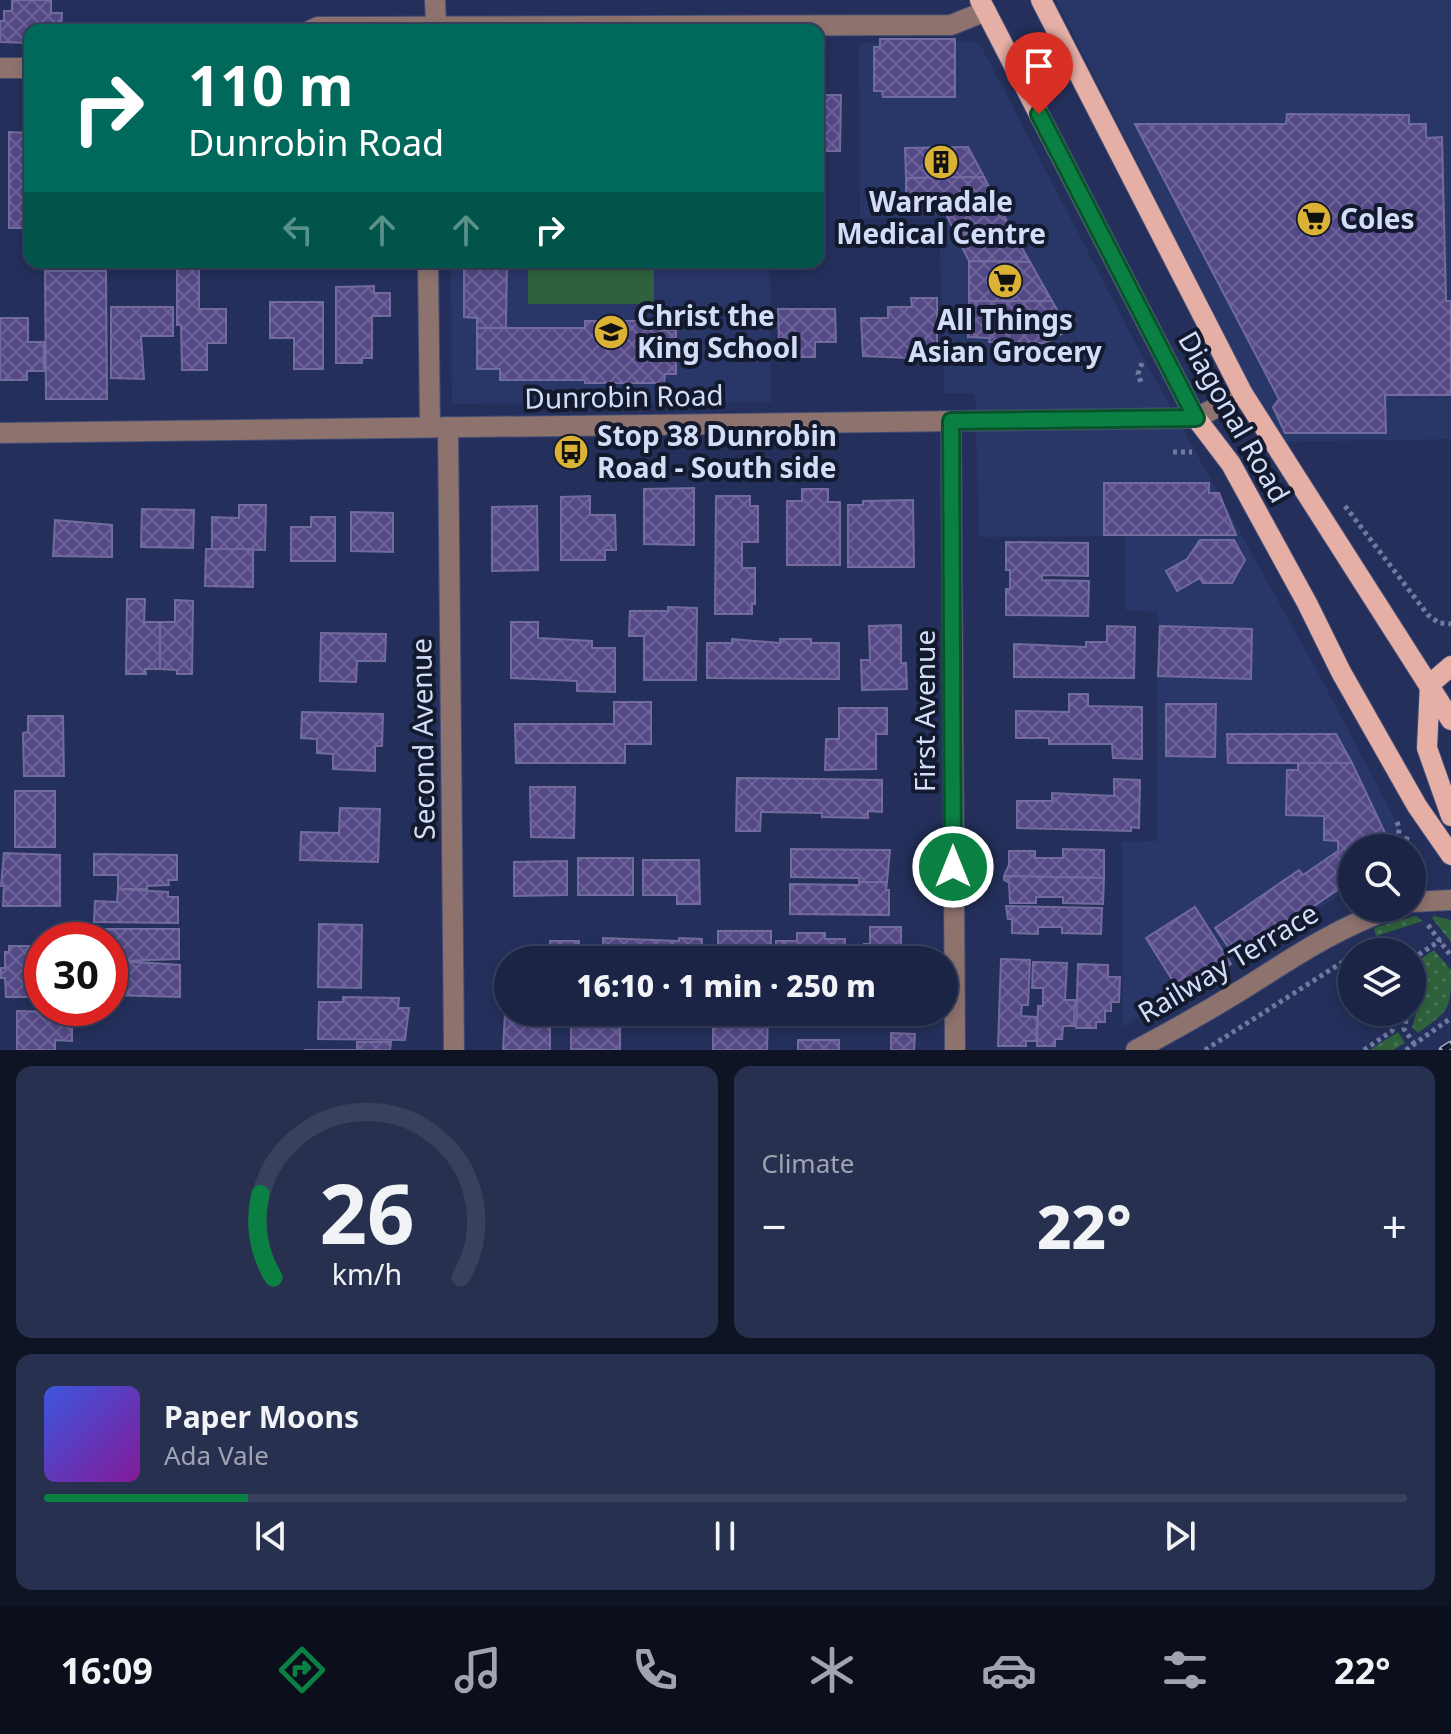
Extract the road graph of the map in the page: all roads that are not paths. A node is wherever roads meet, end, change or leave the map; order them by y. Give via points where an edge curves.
1 (435, 0) edge
2 (1041, 0) edge
3 (983, 6) edge
4 (430, 24) edge
5 (824, 25) edge
6 (0, 68) edge
7 (24, 68) edge
8 (428, 268) edge
9 (1243, 394) junction
10 (1196, 418) junction
11 (951, 421) junction
12 (439, 427) junction
13 (0, 433) edge
14 (1451, 666) edge
15 (1430, 684) junction
16 (1451, 720) edge
17 (1451, 816) edge
18 (1451, 855) edge
19 (1451, 900) edge
20 (1426, 906) edge
21 (1355, 922) edge
22 (454, 1050) edge
23 (955, 1050) edge
24 (1136, 1050) edge

1 - 4 street
2 - 9 main road, Diagonal Road
3 - 5 street via 951,25
3 - 10 main road, Diagonal Road
6 - 7 street
8 - 12 street, Second Avenue
9 - 10 street, Dunrobin Road
9 - 15 main road, Diagonal Road
10 - 11 street, Dunrobin Road
10 - 18 main road, Diagonal Road via 1231,464 1341,672
11 - 12 street, Dunrobin Road
11 - 23 street, First Avenue
12 - 13 street, Dunrobin Road
12 - 22 street, Second Avenue
14 - 15 main road
15 - 16 main road, Diagonal Road
15 - 17 main road via 1427,748
19 - 20 street
21 - 24 street, Railway Terrace

